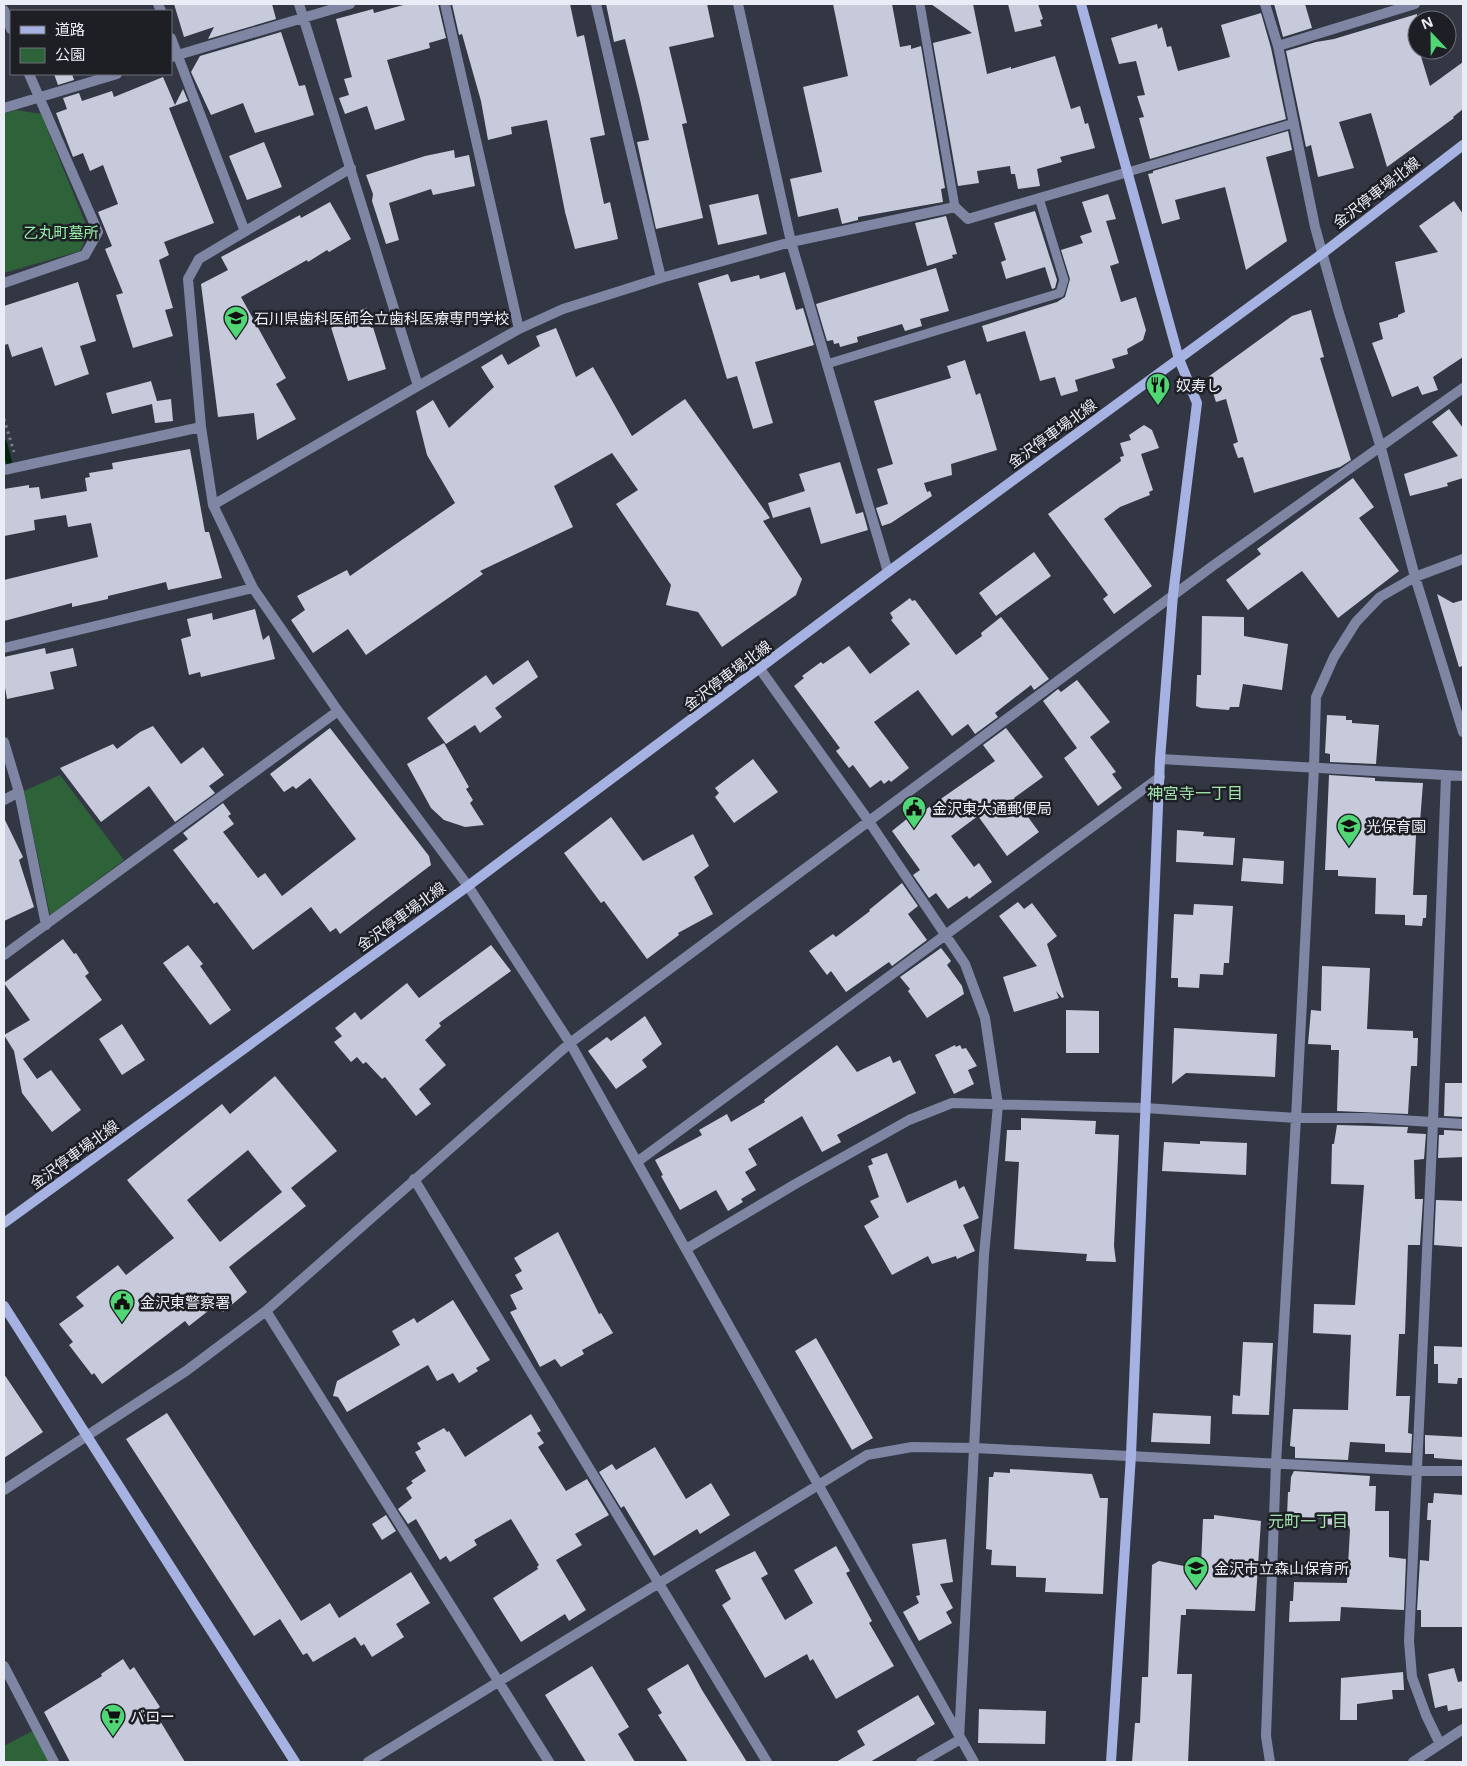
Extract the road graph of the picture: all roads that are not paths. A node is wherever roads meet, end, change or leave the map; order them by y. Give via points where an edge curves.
1 (299, 4) edge
2 (350, 4) edge
3 (445, 4) edge
4 (596, 4) edge
5 (738, 4) edge
6 (920, 4) edge
7 (1081, 4) edge
8 (1265, 4) edge
9 (1415, 4) edge
10 (4, 10) edge
11 (301, 18) junction
12 (10, 25) edge
13 (172, 42) edge
14 (1278, 46) junction
15 (175, 56) edge
16 (29, 75) edge
17 (114, 75) edge
18 (39, 97) junction
19 (4, 108) edge
20 (1294, 123) junction
21 (1463, 145) edge
22 (350, 168) junction
23 (1128, 172) junction
24 (1039, 198) junction
25 (954, 207) junction
26 (244, 229) junction
27 (791, 242) junction
28 (1323, 253) junction
29 (661, 278) junction
30 (4, 283) edge
31 (519, 329) junction
32 (1179, 359) junction
33 (827, 364) junction
34 (418, 386) junction
35 (1463, 388) edge
36 (201, 427) junction
37 (1381, 448) junction
38 (4, 470) edge
39 (213, 505) junction
40 (1463, 559) edge
41 (888, 572) junction
42 (1415, 577) junction
43 (253, 588) junction
44 (1173, 595) junction
45 (4, 648) edge
46 (760, 669) junction
47 (338, 711) junction
48 (1463, 732) edge
49 (4, 742) edge
50 (1160, 760) junction
51 (1314, 768) junction
52 (1446, 776) junction
53 (1463, 776) edge
54 (1160, 777) junction
55 (19, 792) junction
56 (4, 800) edge
57 (868, 820) junction
58 (468, 886) junction
59 (46, 925) junction
60 (945, 935) junction
61 (4, 955) edge
62 (570, 1043) junction
63 (998, 1105) junction
64 (1145, 1108) junction
65 (1296, 1118) junction
66 (1433, 1122) junction
67 (1463, 1124) edge
68 (637, 1162) junction
69 (414, 1179) junction
70 (4, 1223) edge
71 (686, 1249) junction
72 (4, 1306) edge
73 (266, 1311) junction
74 (85, 1436) junction
75 (975, 1448) junction
76 (1131, 1455) junction
77 (1276, 1463) junction
78 (1418, 1471) junction
79 (1463, 1471) edge
80 (818, 1484) junction
81 (4, 1490) edge
82 (658, 1583) junction
83 (4, 1666) edge
84 (498, 1682) junction
85 (1463, 1729) edge
86 (959, 1740) junction
87 (1440, 1744) junction
88 (54, 1762) edge
89 (296, 1762) edge
90 (368, 1762) edge
91 (548, 1762) edge
92 (767, 1762) edge
93 (921, 1762) edge
94 (974, 1762) edge
95 (1111, 1762) edge
96 (1270, 1762) edge
97 (1413, 1762) edge

1 - 11 street
2 - 11 street
3 - 31 street
4 - 29 street
5 - 27 street
6 - 25 lane
7 - 23 street
8 - 14 street
9 - 14 street
10 - 12 street
11 - 15 street
11 - 22 street
13 - 15 street
14 - 20 street
15 - 26 street
16 - 18 street
17 - 18 street
18 - 19 street
18 - 30 street via 98,232 85,255
20 - 23 lane
20 - 28 street
21 - 28 street, 金沢停車場北線
22 - 26 street
22 - 34 street
23 - 24 street
23 - 32 street
24 - 25 street via 968,219
24 - 33 lane via 1064,280 1060,293
25 - 27 street
26 - 36 street via 199,258 188,279
27 - 29 street
27 - 33 street
28 - 32 street, 金沢停車場北線
28 - 37 street via 1338,313
29 - 31 street via 563,309
31 - 34 street
32 - 41 street, 金沢停車場北線
32 - 44 street via 1197,403
33 - 41 street
34 - 39 street
35 - 37 street
36 - 38 street
36 - 39 street
37 - 42 street
37 - 44 street
39 - 43 street
40 - 42 street
41 - 46 street, 金沢停車場北線
42 - 48 street
42 - 51 street via 1380,597 1356,622 1334,657 1316,697
43 - 45 street
43 - 47 street
44 - 50 street
44 - 57 street
46 - 57 street
46 - 58 street, 金沢停車場北線
47 - 58 street
47 - 59 street
49 - 55 street
50 - 51 street
50 - 54 street
51 - 52 street
51 - 65 street
52 - 53 street
52 - 66 street
54 - 60 street
54 - 64 street
55 - 56 street
55 - 59 street
57 - 60 street
57 - 62 street
58 - 62 street
58 - 70 street, 金沢停車場北線
59 - 61 street
60 - 63 street via 965,964 985,1018
60 - 68 street
62 - 68 street
62 - 69 street
63 - 64 street
63 - 71 street via 952,1103 909,1120
63 - 75 street via 984,1255
64 - 65 street
64 - 76 street
65 - 66 street
65 - 77 street
66 - 67 street
66 - 78 street
68 - 71 street
69 - 73 street
69 - 82 street
71 - 80 street
72 - 74 street
73 - 74 street via 186,1371
73 - 84 street
74 - 81 street
74 - 89 street
75 - 76 street
75 - 80 street via 912,1447 867,1455
75 - 86 street
76 - 77 street
76 - 95 street
77 - 78 street
77 - 96 street via 1266,1736
78 - 79 street
78 - 87 street via 1409,1641 1412,1677
80 - 82 street
80 - 86 street
82 - 84 street
82 - 92 street
83 - 88 street
84 - 90 street
84 - 91 street
85 - 87 street
86 - 93 street
86 - 94 street
87 - 97 street

